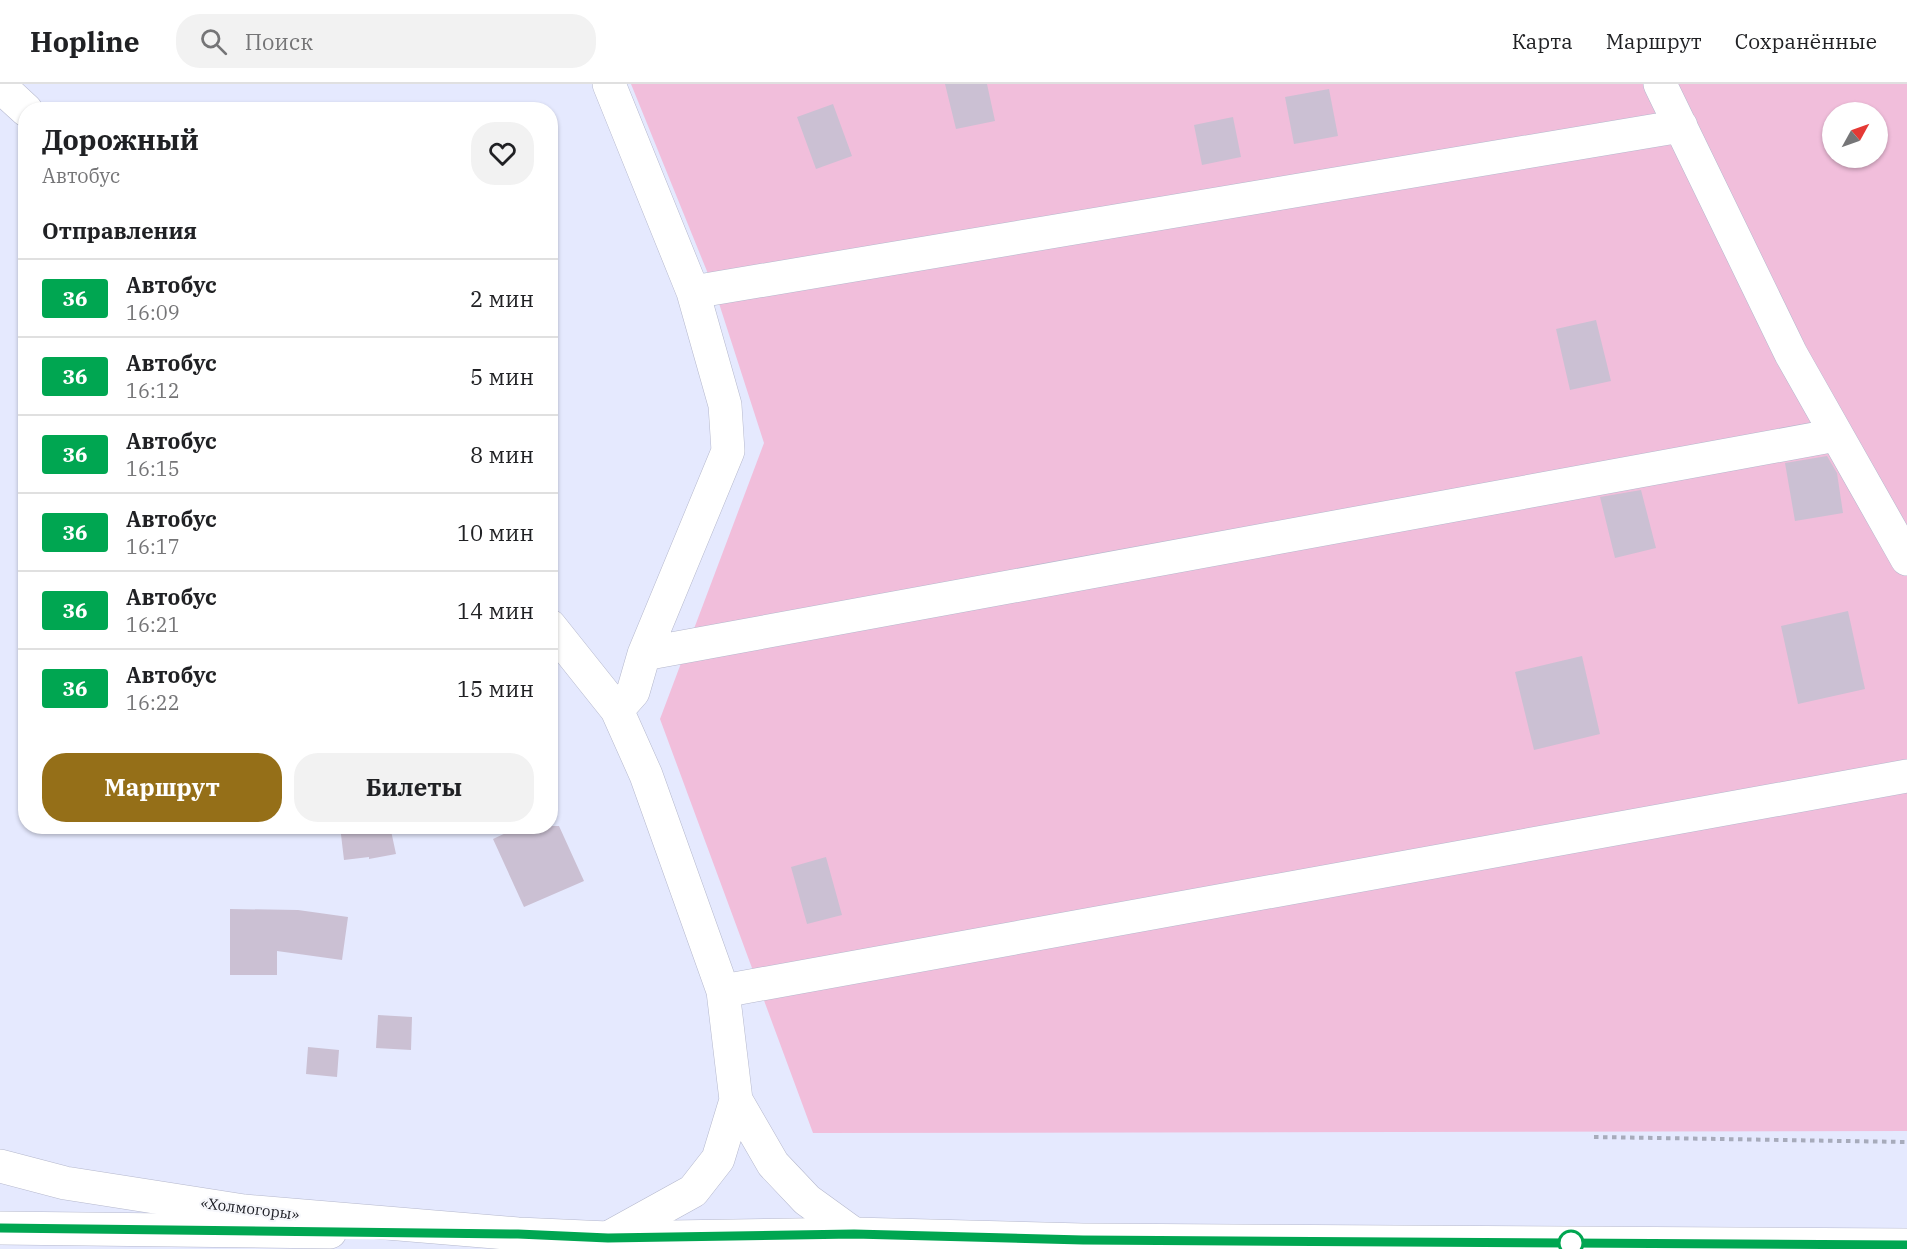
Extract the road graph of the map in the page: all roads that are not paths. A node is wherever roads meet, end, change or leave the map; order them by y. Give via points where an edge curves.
1 (609, 84) edge
2 (1660, 84) edge
3 (0, 86) edge
4 (18, 103) edge
5 (1681, 126) junction
6 (693, 292) junction
7 (1836, 435) junction
8 (1907, 559) edge
9 (558, 636) edge
10 (644, 654) junction
11 (617, 710) junction
12 (1907, 776) edge
13 (723, 991) junction
14 (736, 1100) junction
15 (0, 1166) edge
16 (0, 1228) edge
17 (518, 1234) junction
18 (854, 1234) junction
19 (608, 1238) junction
20 (1907, 1245) edge

1 - 6 main road
2 - 5 main road
3 - 4 main road
5 - 6 main road
5 - 7 main road via 1791,354
6 - 10 main road via 725,405 728,452
7 - 8 main road
7 - 10 main road
9 - 11 main road
10 - 11 main road via 633,692
11 - 13 main road via 646,775
12 - 13 main road
13 - 14 main road
14 - 18 main road via 773,1164 807,1200
14 - 19 main road via 718,1159 693,1191
15 - 17 main road, «Холмогоры» via 65,1183 244,1211
16 - 17 main road
17 - 19 main road, «Холмогоры»
18 - 19 main road, «Холмогоры»
18 - 20 main road, «Холмогоры» via 1095,1240

